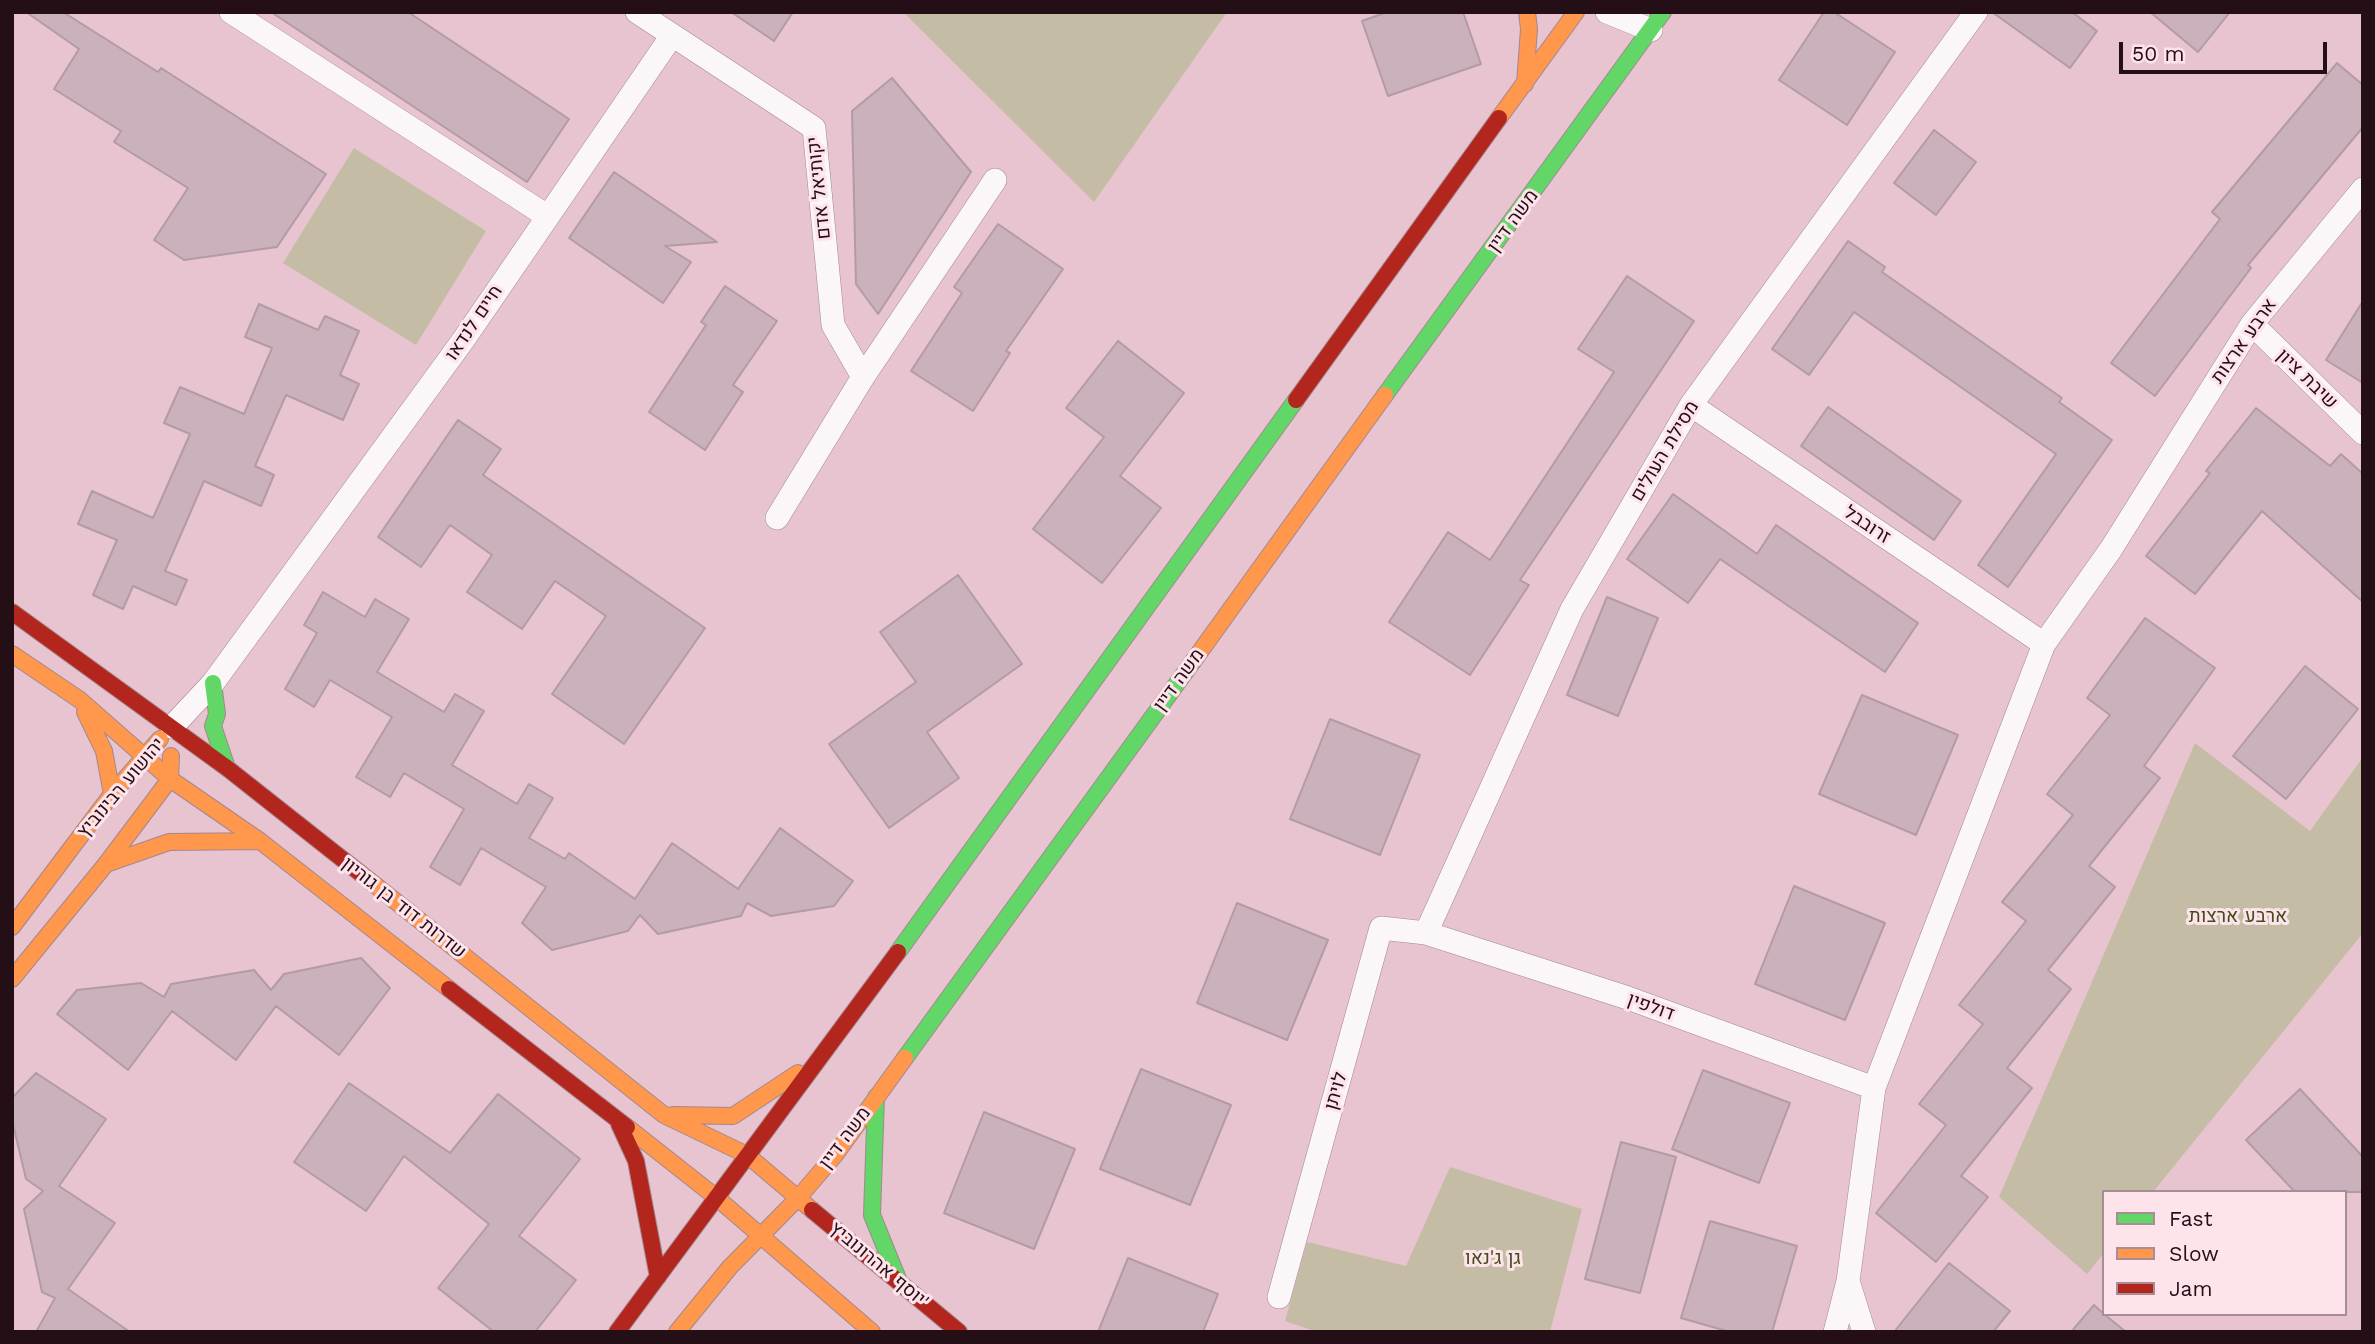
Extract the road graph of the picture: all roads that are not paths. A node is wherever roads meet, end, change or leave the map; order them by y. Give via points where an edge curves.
1 (232, 12) edge
2 (636, 12) edge
3 (1527, 12) edge
4 (1576, 12) edge
5 (1607, 12) edge
6 (1635, 12) edge
7 (1976, 12) edge
8 (1657, 21) edge
9 (671, 37) junction
10 (1525, 84) junction
11 (995, 180) dead end
12 (2363, 189) edge
13 (547, 216) junction
14 (2252, 324) junction
15 (863, 377) junction
16 (1691, 405) junction
17 (2363, 433) edge
18 (777, 517) dead end
19 (12, 612) edge
20 (2044, 644) junction
21 (12, 654) edge
22 (213, 683) junction
23 (80, 700) junction
24 (172, 727) junction
25 (146, 755) junction
26 (227, 768) junction
27 (170, 779) junction
28 (112, 794) junction
29 (260, 841) junction
30 (106, 864) junction
31 (12, 927) edge
32 (1426, 933) junction
33 (12, 979) edge
34 (821, 1058) junction
35 (1874, 1088) junction
36 (876, 1097) junction
37 (664, 1115) junction
38 (616, 1119) junction
39 (747, 1155) junction
40 (799, 1197) junction
41 (717, 1198) junction
42 (759, 1236) junction
43 (658, 1277) junction
44 (1848, 1281) junction
45 (900, 1284) junction
46 (1279, 1297) dead end
47 (617, 1332) edge
48 (677, 1332) edge
49 (872, 1332) edge
50 (960, 1332) edge
51 (1835, 1332) edge
52 (1864, 1332) edge

1 - 13 street
2 - 9 street
3 - 10 main road
4 - 10 main road
5 - 8 street
6 - 8 street
7 - 16 street, מסילת העולים
8 - 36 main road, משה דיין
9 - 13 street
9 - 15 street, יקותיאל אדם via 814,128 833,325
10 - 34 main road
11 - 15 street
12 - 14 street, ארבע ארצות
13 - 22 street, חיים לנדאו via 464,339
14 - 17 street, שיבת ציון
14 - 20 street, ארבע ארצות via 2112,549
15 - 18 street
16 - 20 street, זרובבל
16 - 32 street, מסילת העולים via 1572,609
19 - 24 main road, שדרות דוד בן גוריון
20 - 35 street, ארבע ארצות
21 - 23 main road, שדרות דוד בן גוריון
22 - 24 street, חיים לנדאו
22 - 26 main road via 217,714 213,726
23 - 25 main road, שדרות דוד בן גוריון
23 - 28 main road via 104,751
24 - 25 main road, יהושוע רבינוביץ
24 - 26 main road, שדרות דוד בן גוריון
24 - 27 main road, יהושוע רבינוביץ
25 - 27 main road, שדרות דוד בן גוריון
25 - 28 main road, יהושוע רבינוביץ
26 - 37 main road, שדרות דוד בן גוריון
27 - 29 main road, שדרות דוד בן גוריון
27 - 30 main road, יהושוע רבינוביץ
28 - 31 main road, יהושוע רבינוביץ
29 - 30 main road via 169,842
29 - 38 main road, שדרות דוד בן גוריון
30 - 33 main road, יהושוע רבינוביץ
32 - 35 street, דולפין via 1628,998
32 - 46 street, לויתן via 1381,928
34 - 37 main road via 733,1116
34 - 39 main road
35 - 44 street, ארבע ארצות
36 - 40 main road, משה דיין
36 - 45 main road via 872,1215
37 - 39 main road, שדרות דוד בן גוריון
38 - 41 main road, שדרות דוד בן גוריון
38 - 43 main road via 636,1161
39 - 40 main road, שדרות דוד בן גוריון
39 - 41 main road
40 - 42 main road, משה דיין
40 - 45 main road, יוסף אהרונוביץ'
41 - 42 main road, שדרות דוד בן גוריון
41 - 43 main road
42 - 48 main road, משה דיין
42 - 49 main road
43 - 47 main road
44 - 51 street, ארבע ארצות
44 - 52 street, ארבע ארצות
45 - 50 main road, יוסף אהרונוביץ'

